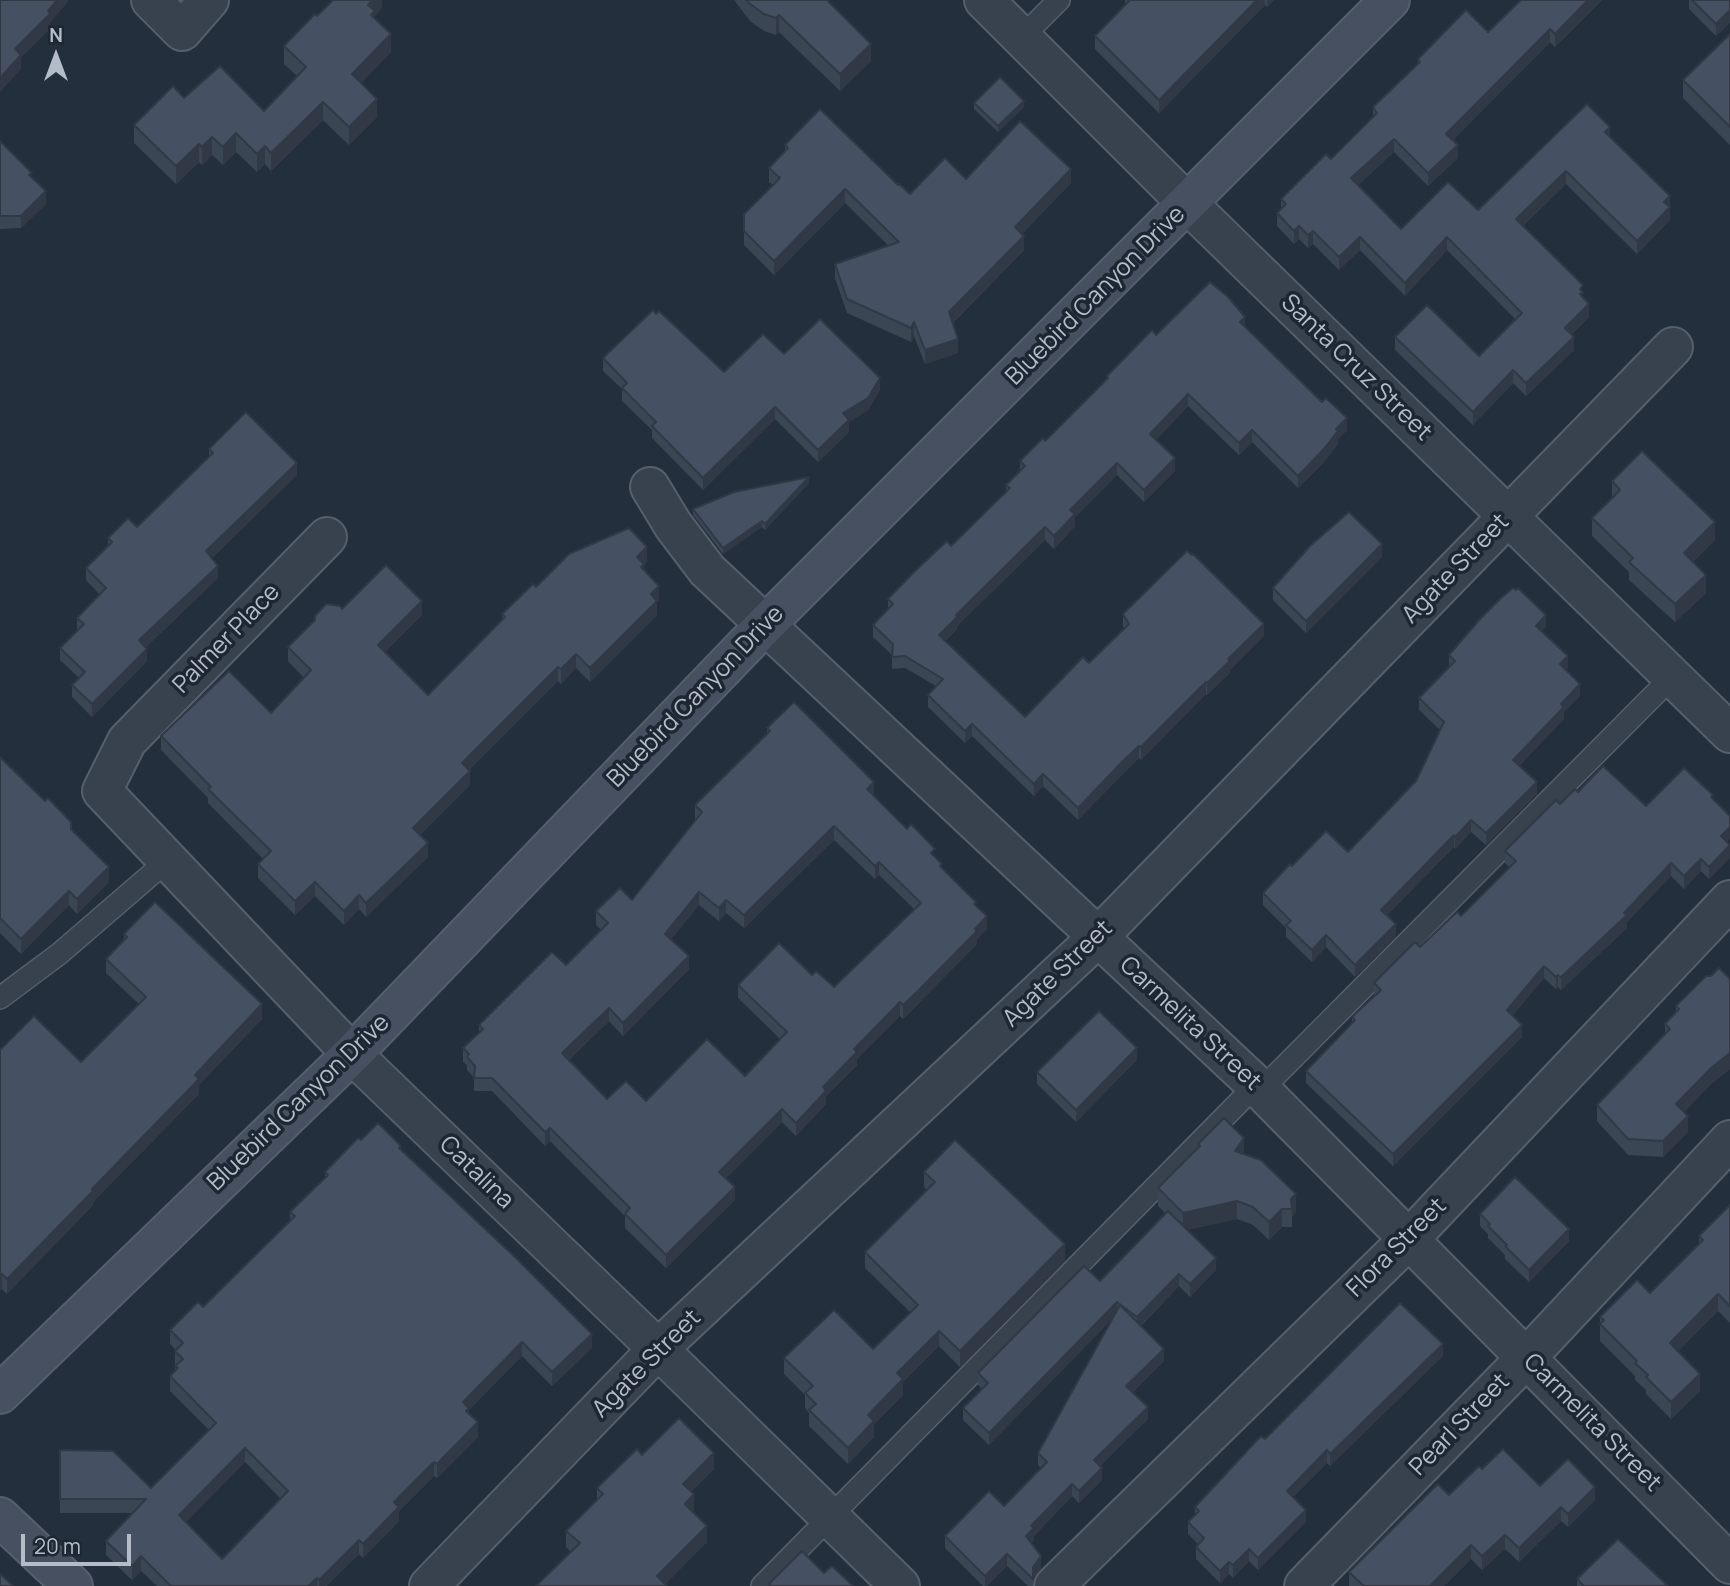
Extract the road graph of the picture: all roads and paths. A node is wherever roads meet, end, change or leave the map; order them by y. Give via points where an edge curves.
1 (150, 0) edge
2 (209, 0) edge
3 (984, 0) edge
4 (1059, 0) edge
5 (1390, 0) edge
6 (1022, 37) junction
7 (1188, 204) junction
8 (1673, 347) dead end
9 (650, 487) dead end
10 (1508, 515) junction
11 (327, 537) dead end
12 (764, 626) junction
13 (1672, 677) junction
14 (1730, 733) edge
15 (127, 741) joint
16 (167, 860) junction
17 (1730, 900) edge
18 (1097, 938) junction
19 (0, 998) edge
20 (352, 1054) junction
21 (1259, 1088) junction
22 (1730, 1140) edge
23 (1408, 1240) junction
24 (658, 1349) junction
25 (1527, 1357) junction
26 (0, 1394) edge
27 (0, 1517) edge
28 (831, 1518) junction
29 (1730, 1564) edge
30 (73, 1586) edge
31 (429, 1586) edge
32 (762, 1586) edge
33 (900, 1586) edge
34 (1054, 1586) edge
35 (1304, 1586) edge

1 - 2 street via 182,31
3 - 6 street, Santa Cruz Street
4 - 6 lane
5 - 7 street, Bluebird Canyon Drive
6 - 7 street, Santa Cruz Street
7 - 10 street, Santa Cruz Street
7 - 12 street, Bluebird Canyon Drive
8 - 10 street, Agate Street
9 - 12 street, Carmelita Street via 707,570
10 - 13 street, Santa Cruz Street
10 - 18 street, Agate Street
11 - 15 street, Palmer Place
12 - 18 street, Carmelita Street
12 - 20 street, Bluebird Canyon Drive
13 - 14 street, Santa Cruz Street
13 - 21 lane
15 - 16 street, Catalina via 102,791
16 - 19 lane via 59,954
16 - 20 street, Catalina
17 - 23 street, Flora Street
18 - 21 street, Carmelita Street
18 - 24 street, Agate Street
20 - 24 street, Catalina
20 - 26 street, Bluebird Canyon Drive
21 - 23 street, Carmelita Street
21 - 28 lane
22 - 25 street, Pearl Street
23 - 25 street, Carmelita Street
23 - 34 street, Flora Street
24 - 28 street, Catalina
24 - 31 street, Agate Street
25 - 29 street, Carmelita Street
25 - 35 street, Pearl Street
27 - 30 street
28 - 32 lane
28 - 33 street, Catalina

